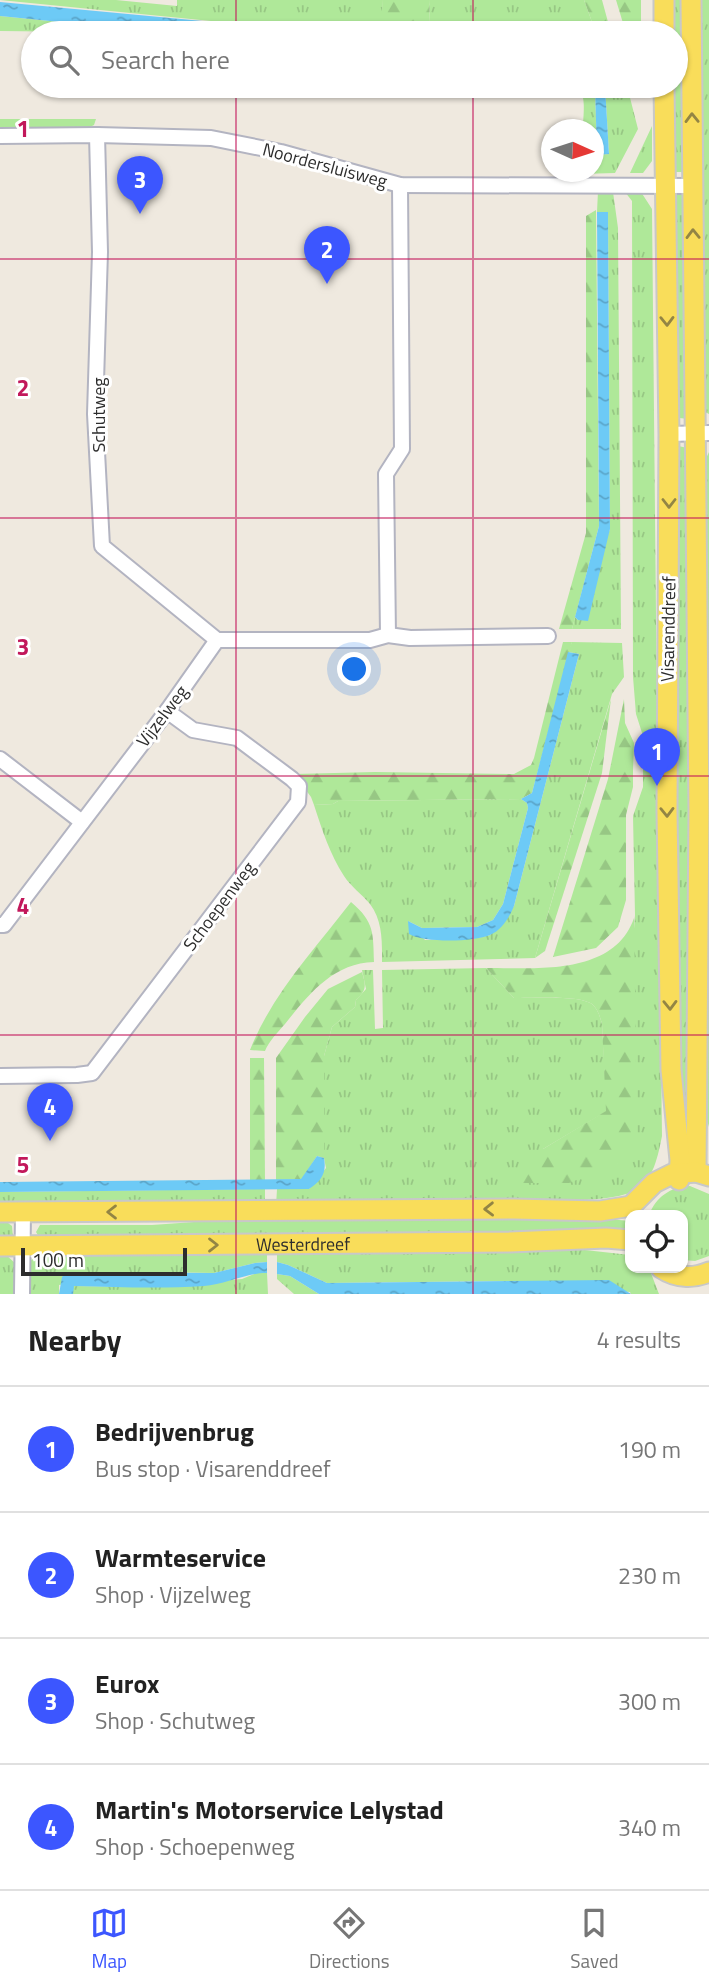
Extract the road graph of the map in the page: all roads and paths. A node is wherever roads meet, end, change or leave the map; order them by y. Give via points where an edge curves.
1 (664, 0) edge
2 (691, 0) edge
3 (664, 21) edge
4 (664, 98) edge
5 (97, 135) junction
6 (0, 136) edge
7 (400, 185) junction
8 (693, 186) junction
9 (664, 187) junction
10 (703, 433) edge
11 (669, 435) junction
12 (388, 635) junction
13 (548, 636) dead end
14 (217, 640) junction
15 (167, 711) junction
16 (0, 759) edge
17 (82, 822) junction
18 (0, 925) edge
19 (0, 1076) edge
20 (694, 1177) edge
21 (638, 1210) edge
22 (0, 1212) edge
23 (23, 1212) junction
24 (625, 1215) edge
25 (625, 1233) edge
26 (606, 1238) junction
27 (625, 1240) edge
28 (0, 1246) edge
29 (22, 1246) junction
30 (706, 1274) edge
31 (673, 1276) edge
32 (22, 1294) edge

1 - 3 main road
8 -> 2 main road, Visarenddreef
4 - 9 main road, Visarenddreef
5 - 6 street, Noordersluisweg
5 - 7 street, Noordersluisweg via 211,138
5 - 14 street, Schutweg via 100,252 95,414 102,546
7 - 9 street, Noordersluisweg
7 - 12 street via 402,449 386,474
8 - 9 street, Noordersluisweg
10 -> 8 main road, Visarenddreef
9 -> 11 main road, Visarenddreef
10 - 11 street
10 - 20 main road, Visarenddreef
11 -> 20 main road, Visarenddreef via 671,1070
12 - 13 street
12 - 14 street
14 - 15 street, Vijzelweg
15 - 17 street, Vijzelweg
15 - 19 street, Schoepenweg via 193,730 237,738 299,786 298,802 92,1073
16 - 17 street
17 - 18 street, Vijzelweg
20 - 21 main road via 658,1191
22 - 23 main road, Westerdreef
24 -> 23 main road, Westerdreef via 514,1209
23 - 29 street
25 - 26 main road, Westerdreef
26 - 27 main road, Westerdreef
29 -> 26 main road, Westerdreef
28 - 29 main road, Westerdreef
29 - 32 street
30 - 31 main road

